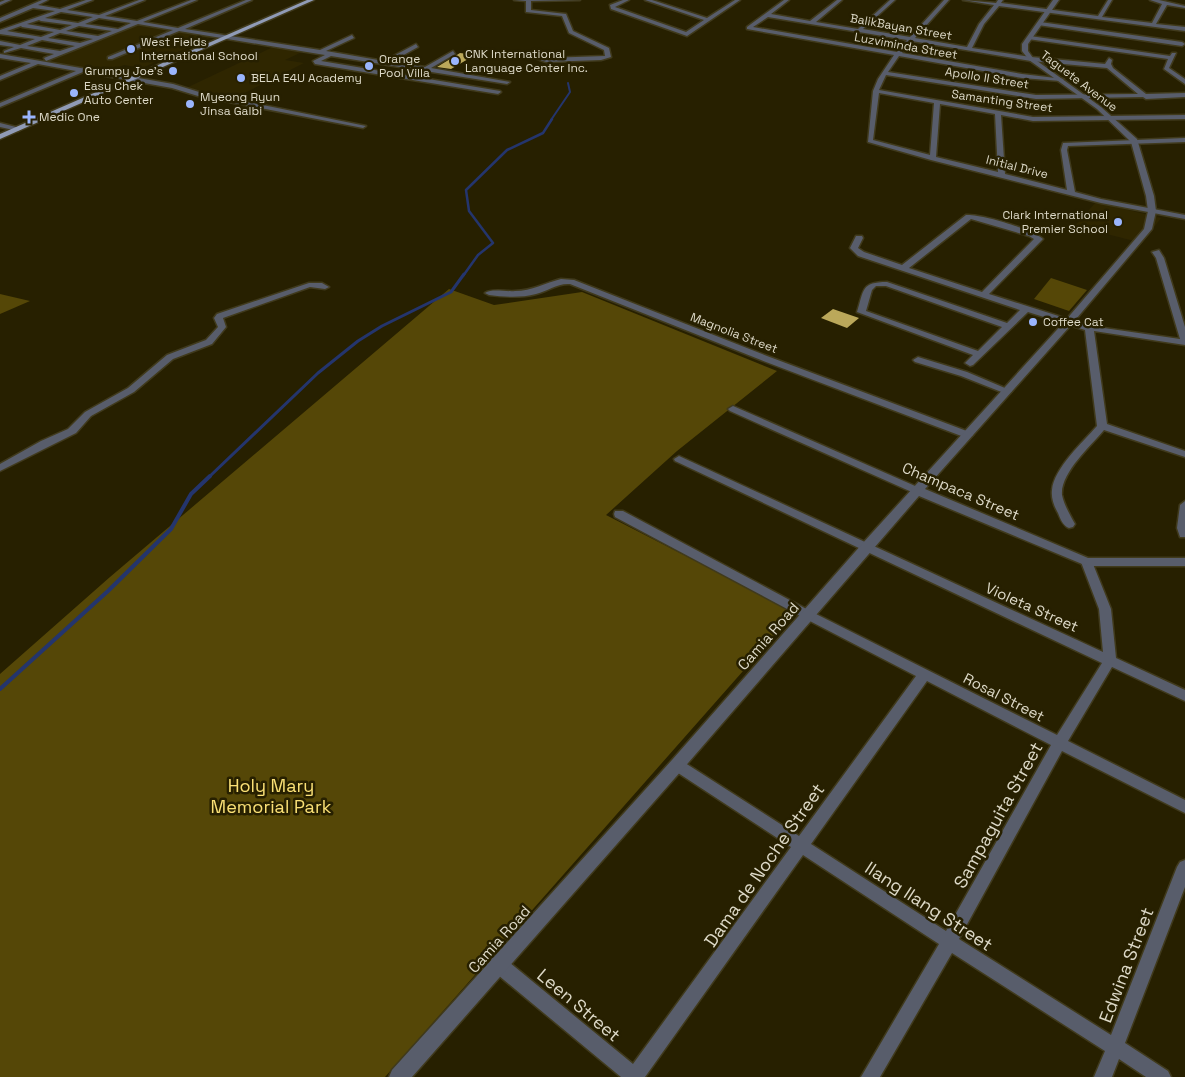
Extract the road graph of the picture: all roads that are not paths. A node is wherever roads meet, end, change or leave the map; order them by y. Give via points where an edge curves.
1 (10, 0) edge
2 (46, 0) edge
3 (91, 0) edge
4 (143, 0) edge
5 (195, 0) edge
6 (250, 0) edge
7 (311, 0) edge
8 (460, 0) edge
9 (471, 0) edge
10 (516, 0) edge
11 (529, 0) edge
12 (628, 0) edge
13 (647, 0) edge
14 (738, 0) edge
15 (787, 0) edge
16 (840, 0) edge
17 (893, 0) edge
18 (947, 0) edge
19 (965, 0) edge
20 (1056, 0) edge
21 (1110, 0) edge
22 (1152, 0) edge
23 (575, 1) edge
24 (999, 2) edge
25 (1165, 3) junction
26 (0, 4) edge
27 (32, 6) junction
28 (1185, 7) edge
29 (60, 11) junction
30 (1048, 11) junction
31 (767, 14) junction
32 (98, 17) junction
33 (39, 18) junction
34 (1100, 18) junction
35 (0, 20) edge
36 (708, 20) junction
37 (812, 22) junction
38 (138, 23) junction
39 (78, 24) junction
40 (1040, 24) junction
41 (21, 25) junction
42 (1153, 25) junction
43 (180, 29) junction
44 (1185, 29) edge
45 (860, 30) junction
46 (60, 31) junction
47 (119, 31) junction
48 (0, 32) edge
49 (228, 36) junction
50 (352, 37) dead end
51 (40, 38) junction
52 (100, 38) junction
53 (1030, 38) junction
54 (911, 40) junction
55 (0, 43) edge
56 (1183, 43) edge
57 (81, 45) junction
58 (20, 46) junction
59 (416, 46) dead end
60 (968, 49) junction
61 (1115, 50) junction
62 (6, 52) dead end
63 (321, 52) junction
64 (61, 53) junction
65 (453, 53) dead end
66 (330, 54) junction
67 (528, 54) dead end
68 (898, 55) junction
69 (0, 56) edge
70 (110, 58) dead end
71 (1170, 58) junction
72 (46, 59) dead end
73 (1032, 59) junction
74 (38, 62) junction
75 (386, 62) junction
76 (1109, 66) junction
77 (426, 69) junction
78 (72, 71) junction
79 (886, 73) junction
80 (0, 78) edge
81 (132, 79) junction
82 (1061, 79) junction
83 (507, 82) dead end
84 (1185, 82) edge
85 (48, 84) junction
86 (876, 91) junction
87 (498, 92) dead end
88 (1185, 95) edge
89 (1084, 96) junction
90 (1146, 97) junction
91 (937, 103) junction
92 (0, 105) edge
93 (998, 114) junction
94 (1185, 117) edge
95 (1111, 118) junction
96 (0, 126) edge
97 (363, 126) dead end
98 (18, 129) junction
99 (0, 137) edge
100 (1185, 140) edge
101 (1134, 141) junction
102 (934, 159) junction
103 (1002, 174) junction
104 (1071, 192) junction
105 (1152, 211) junction
106 (1185, 217) edge
107 (859, 238) dead end
108 (1156, 252) dead end
109 (904, 268) junction
110 (325, 287) dead end
111 (489, 293) dead end
112 (983, 295) junction
113 (1026, 309) junction
114 (1068, 323) junction
115 (1008, 326) junction
116 (1089, 328) junction
117 (1185, 342) edge
118 (979, 354) junction
119 (918, 360) dead end
120 (970, 363) dead end
121 (1007, 391) junction
122 (733, 409) dead end
123 (1102, 426) junction
124 (968, 435) junction
125 (1185, 454) edge
126 (679, 459) dead end
127 (0, 468) edge
128 (918, 492) junction
129 (1185, 505) edge
130 (618, 514) dead end
131 (1069, 524) dead end
132 (1184, 534) edge
133 (866, 547) junction
134 (1087, 562) junction
135 (1185, 562) edge
136 (808, 615) junction
137 (1110, 660) junction
138 (924, 675) junction
139 (1185, 696) edge
140 (1059, 744) junction
141 (677, 765) junction
142 (1185, 807) edge
143 (802, 847) junction
144 (1185, 867) edge
145 (949, 942) junction
146 (498, 964) junction
147 (1116, 1048) junction
148 (399, 1077) edge
149 (634, 1077) edge
150 (870, 1077) edge
151 (1103, 1077) edge
152 (1162, 1077) edge

1 - 26 street
2 - 27 street
3 - 29 street
4 - 32 street
5 - 38 street
6 - 43 street
7 - 49 main road
8 - 9 street
10 - 11 street
11 - 23 street
11 - 67 street via 528,11 564,15 571,32 608,51 608,57 546,60
12 - 36 street via 612,6 684,34
13 - 36 street
14 - 36 street
15 - 31 street
16 - 37 street
17 - 45 street
18 - 54 street
19 - 24 street
20 - 30 street, Taguete Avenue
21 - 34 street
22 - 25 street
24 - 30 street
24 - 60 street
25 - 28 street
25 - 42 street
27 - 29 street
27 - 35 street
29 - 32 street
29 - 33 street
30 - 34 street
30 - 40 street, Taguete Avenue
31 - 37 street, BalikBayan Street
31 - 68 street, Luzviminda Street via 748,28
32 - 38 street
32 - 39 street
33 - 39 street
33 - 41 street
34 - 42 street
37 - 45 street, BalikBayan Street
38 - 43 street
38 - 47 street
39 - 46 street
39 - 47 street
40 - 53 street, Taguete Avenue
40 - 56 street
41 - 46 street
41 - 48 street
42 - 44 street
43 - 49 street
43 - 70 street
45 - 54 street, BalikBayan Street
46 - 51 street
46 - 52 street
47 - 52 street
48 - 51 street
49 - 63 street
49 - 81 main road
50 - 63 street
51 - 57 street
51 - 58 street
52 - 57 street
53 - 61 street
53 - 73 street, Taguete Avenue via 1025,51
54 - 60 street, BalikBayan Street
54 - 68 street
55 - 58 street
56 - 71 street
57 - 64 street
58 - 62 street
58 - 64 street
59 - 75 street
60 - 73 street, BalikBayan Street
61 - 71 street
61 - 76 street via 1109,58
63 - 66 street
64 - 72 street
65 - 77 street
66 - 75 street
66 - 87 street via 316,62
68 - 79 street
68 - 82 street, Luzviminda Street via 1032,78
69 - 74 street
71 - 84 street via 1166,68
73 - 76 street
73 - 82 street, Taguete Avenue
74 - 78 street
74 - 80 street
75 - 77 street
76 - 90 street
77 - 83 street
78 - 81 street
78 - 85 street
78 - 85 street via 41,82
79 - 86 street
79 - 89 street, Apollo II Street via 1025,96
81 - 97 street
81 - 98 main road
82 - 89 street, Taguete Avenue
85 - 92 street
86 - 91 street, Samanting Street
86 - 102 street, Initial Drive via 870,141
88 - 90 street, Apollo II Street
89 - 90 street, Apollo II Street
89 - 95 street, Taguete Avenue
91 - 93 street, Samanting Street
91 - 102 street
93 - 95 street, Samanting Street via 1050,120
93 - 103 street
94 - 95 street, Samanting Street
95 - 101 street, Taguete Avenue
96 - 98 street
98 - 99 main road
100 - 101 street
101 - 104 street via 1065,144
101 - 105 street, Taguete Avenue
102 - 103 street, Initial Drive
103 - 104 street, Initial Drive
104 - 105 street, Initial Drive
105 - 106 street, Initial Drive
105 - 114 street, Camia Road via 1148,229 1137,244
107 - 109 street via 854,248 856,252
108 - 117 street
109 - 112 street
109 - 112 street via 969,217 1039,238
110 - 127 street via 309,285 220,316 221,330 209,342 170,357 131,390 88,414 72,431
111 - 124 street, Magnolia Street via 526,293 559,281 571,282
112 - 113 street
113 - 114 street
113 - 115 street
114 - 116 street
114 - 121 street, Camia Road
115 - 118 street
115 - 118 street via 887,284 874,284 868,289 861,312
116 - 117 street
116 - 123 street
118 - 120 street
119 - 121 street
121 - 124 street, Camia Road
122 - 128 street, Champaca Street
123 - 125 street
123 - 131 street via 1060,478 1058,500
124 - 128 street, Camia Road
126 - 133 street
128 - 133 street, Camia Road
128 - 134 street, Champaca Street
129 - 132 street
130 - 136 street, Rosal Street
133 - 136 street, Camia Road
133 - 137 street, Violeta Street
134 - 135 street, Champaca Street
134 - 137 street via 1105,609
136 - 138 street, Rosal Street
136 - 141 street, Camia Road
137 - 139 street, Violeta Street
137 - 140 street, Sampaguita Street
138 - 140 street, Rosal Street
138 - 143 street, Dama de Noche Street
140 - 142 street, Rosal Street
140 - 145 street, Sampaguita Street
141 - 143 street, Ilang Ilang Street
141 - 146 street, Camia Road
143 - 145 street, Ilang Ilang Street
143 - 149 street, Dama de Noche Street
144 - 147 street, Edwina Street
145 - 147 street, Ilang Ilang Street
145 - 150 street, Sampaguita Street
146 - 148 street, Camia Road
146 - 149 street, Leen Street
147 - 151 street, Edwina Street
147 - 152 street, Ilang Ilang Street

